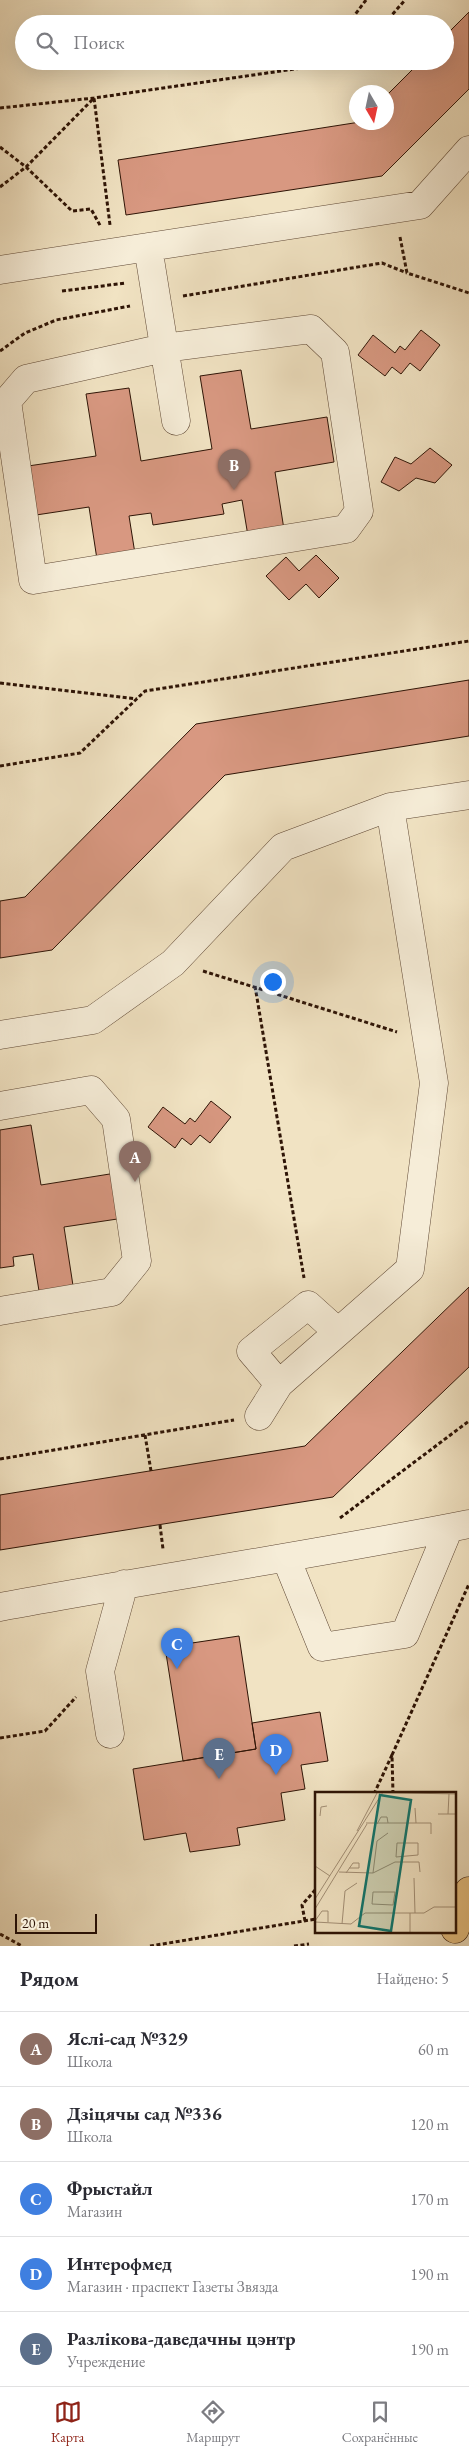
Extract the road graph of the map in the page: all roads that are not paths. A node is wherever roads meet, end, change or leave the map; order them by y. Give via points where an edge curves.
1 (469, 150) edge
2 (148, 247) junction
3 (0, 270) edge
4 (164, 348) junction
5 (176, 421) dead end
6 (469, 795) edge
7 (390, 807) junction
8 (0, 1035) edge
9 (0, 1106) edge
10 (0, 1311) edge
11 (338, 1332) junction
12 (279, 1384) junction
13 (259, 1416) road end
14 (459, 1526) edge
15 (286, 1558) junction
16 (124, 1584) junction
17 (0, 1607) edge
18 (110, 1734) dead end
19 (469, 1891) edge
20 (456, 1928) edge
21 (454, 1934) edge
22 (449, 1946) edge

1 - 2 lane via 420,205
2 - 3 lane
2 - 4 lane
4 - 4 lane via 26,379 7,401 32,580 346,529 358,511 335,352 311,329
4 - 5 lane
6 - 7 lane
7 - 8 lane via 282,847 173,963 93,1020
7 - 11 lane via 434,1083 410,1269
9 - 10 lane via 91,1090 116,1119 136,1261 112,1292
11 - 12 lane
11 - 12 lane via 308,1305 251,1351
12 - 13 lane
14 - 15 lane
14 - 15 lane via 405,1634 322,1646
15 - 16 lane
16 - 17 lane
16 - 18 lane via 100,1671
19 - 20 main road
21 - 22 main road

